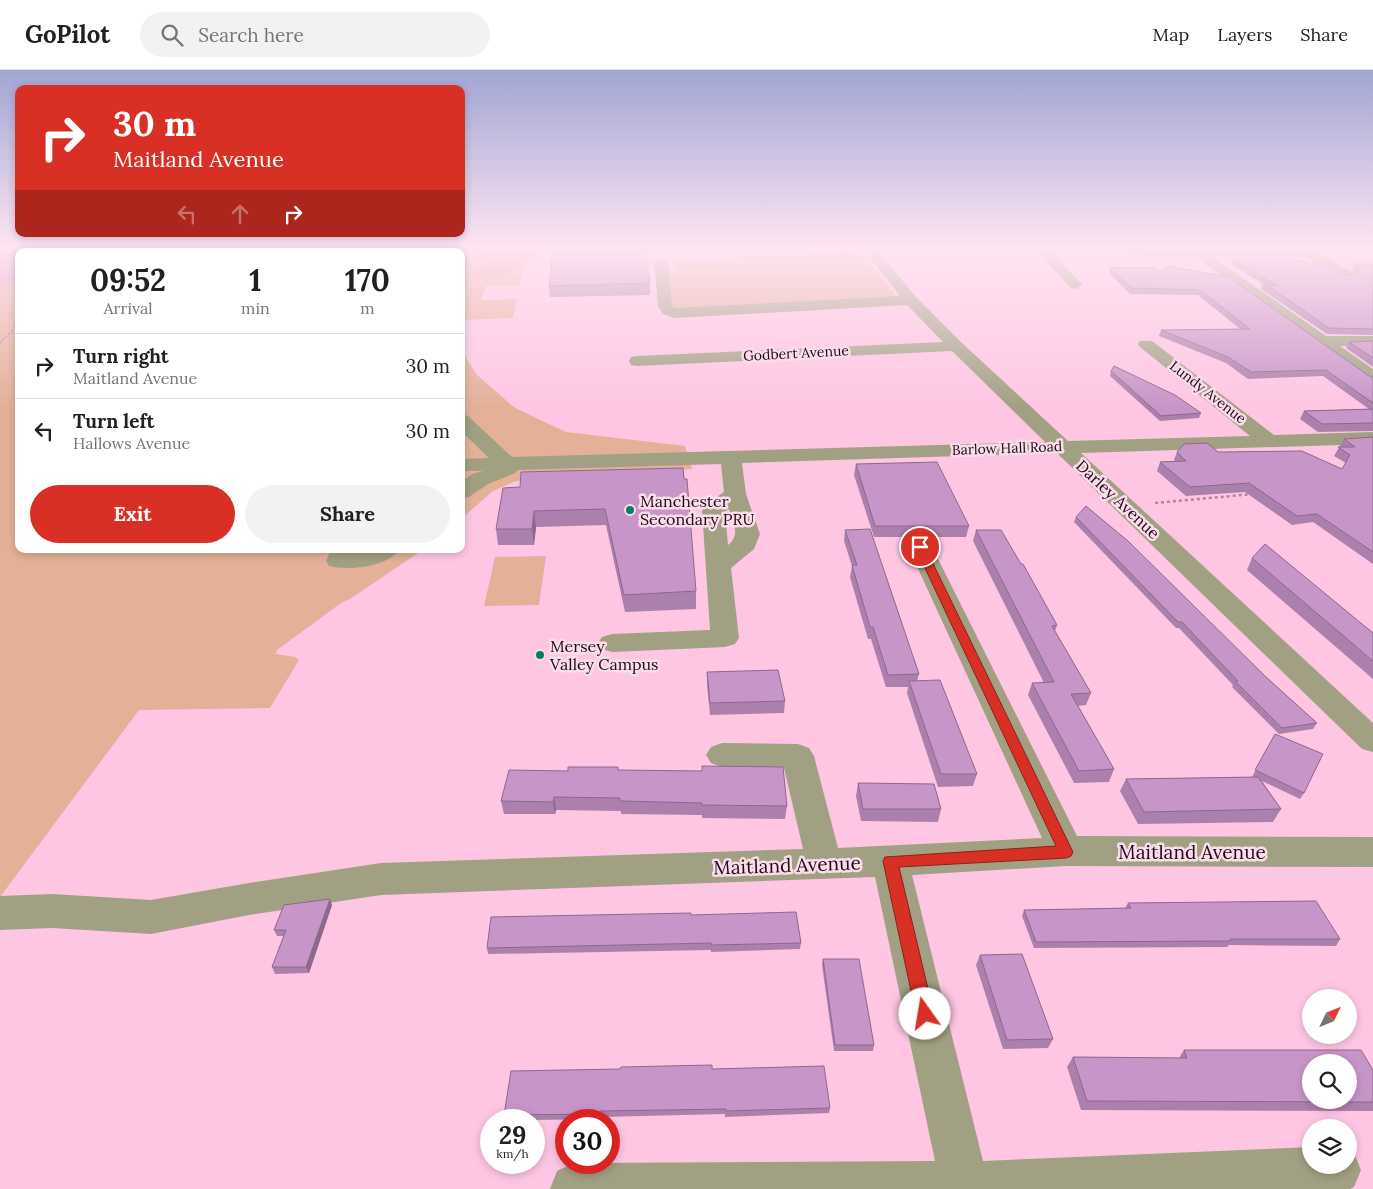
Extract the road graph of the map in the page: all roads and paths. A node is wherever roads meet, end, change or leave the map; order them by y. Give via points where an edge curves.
1 (665, 302) edge
2 (871, 302) edge
3 (913, 302) edge
4 (1267, 302) edge
5 (15, 328) edge
6 (1322, 341) junction
7 (1373, 341) edge
8 (0, 343) edge
9 (1146, 344) dead end
10 (956, 346) junction
11 (637, 361) dead end
12 (1373, 377) edge
13 (465, 424) edge
14 (1373, 438) edge
15 (1269, 441) junction
16 (1062, 446) junction
17 (731, 457) junction
18 (544, 462) junction
19 (506, 463) junction
20 (465, 465) edge
21 (465, 489) edge
22 (1263, 493) edge
23 (1125, 505) junction
24 (920, 547) dead end
25 (341, 553) edge
26 (379, 553) edge
27 (612, 643) dead end
28 (1373, 741) edge
29 (722, 755) dead end
30 (1066, 852) junction
31 (1373, 852) edge
32 (890, 861) junction
33 (824, 863) junction
34 (0, 913) edge
35 (1302, 1172) edge
36 (574, 1188) dead end
37 (964, 1188) edge

1 - 2 street via 668,311 675,313
3 - 10 street, Darley Avenue
4 - 6 street
5 - 8 path
6 - 7 street
6 - 12 street
9 - 15 street, Lundy Avenue
10 - 11 street, Godbert Avenue
10 - 16 street, Darley Avenue
13 - 19 street
14 - 15 street, Barlow Hall Road
15 - 16 street, Barlow Hall Road
16 - 17 street, Barlow Hall Road
16 - 23 street, Darley Avenue
17 - 18 street, Barlow Hall Road
17 - 27 street via 735,494 713,510 725,638
18 - 19 street
18 - 21 street via 502,470
19 - 20 street
22 - 23 path
23 - 28 street, Darley Avenue
24 - 30 street
25 - 26 street via 338,561 363,560
29 - 33 street via 798,756
30 - 31 street, Maitland Avenue
30 - 32 street, Maitland Avenue
32 - 33 street, Maitland Avenue
32 - 37 street
33 - 34 street, Maitland Avenue via 381,879 152,917 52,911
35 - 37 street
36 - 37 street

